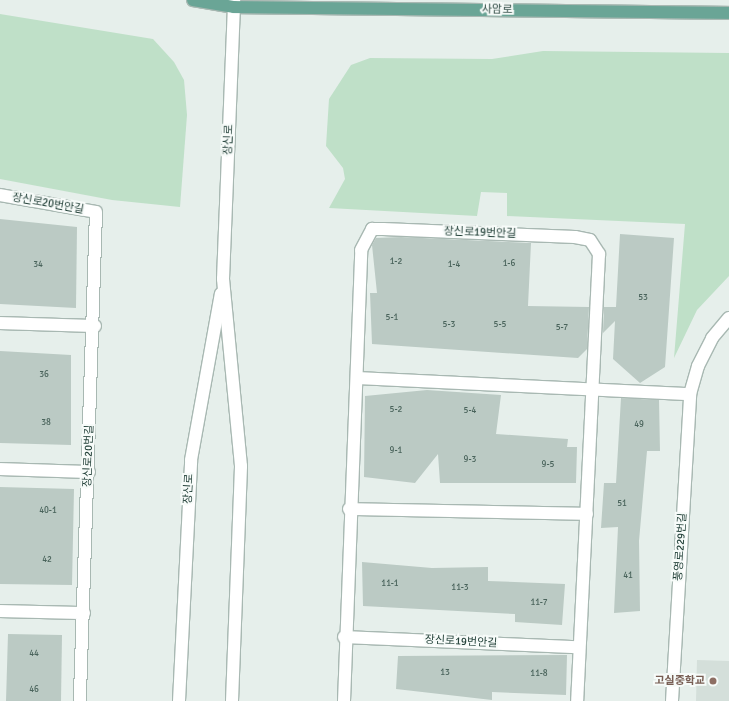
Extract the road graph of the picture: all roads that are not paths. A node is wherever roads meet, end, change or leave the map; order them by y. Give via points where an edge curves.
1 (193, 0) edge
2 (234, 4) edge
3 (729, 13) edge
4 (0, 195) edge
5 (96, 212) joint
6 (223, 279) junction
7 (729, 318) edge
8 (0, 323) edge
9 (95, 326) junction
10 (358, 378) junction
11 (593, 387) junction
12 (690, 394) junction
13 (0, 469) edge
14 (89, 472) junction
15 (349, 509) junction
16 (587, 514) junction
17 (0, 611) edge
18 (84, 613) junction
19 (344, 637) junction
20 (577, 647) junction
21 (80, 701) edge
22 (179, 701) edge
23 (232, 701) edge
24 (344, 701) edge
25 (577, 701) edge
26 (672, 701) edge

1 - 2 main road, 사암로
2 - 3 main road, 사암로
2 - 6 street, 장신로
4 - 5 street, 장신로20번안길
5 - 9 street, 장신로20번길
6 - 22 street, 장신로 via 191,460
6 - 23 street, 장신로 via 241,466
7 - 12 street, 풍영로229번길 via 702,359
8 - 9 street
9 - 14 street, 장신로20번길
10 - 11 street
10 - 11 street, 장신로19번안길 via 361,250 372,229 383,229 590,240 599,254
10 - 15 street, 장신로19번안길
11 - 12 street
11 - 16 street, 장신로19번안길
12 - 26 street, 풍영로229번길
13 - 14 street
14 - 18 street, 장신로20번길
15 - 16 street
15 - 19 street, 장신로19번안길
16 - 20 street, 장신로19번안길
17 - 18 street
18 - 21 street, 장신로20번길
19 - 20 street, 장신로19번안길
19 - 24 street, 장신로19번안길
20 - 25 street, 장신로19번안길

